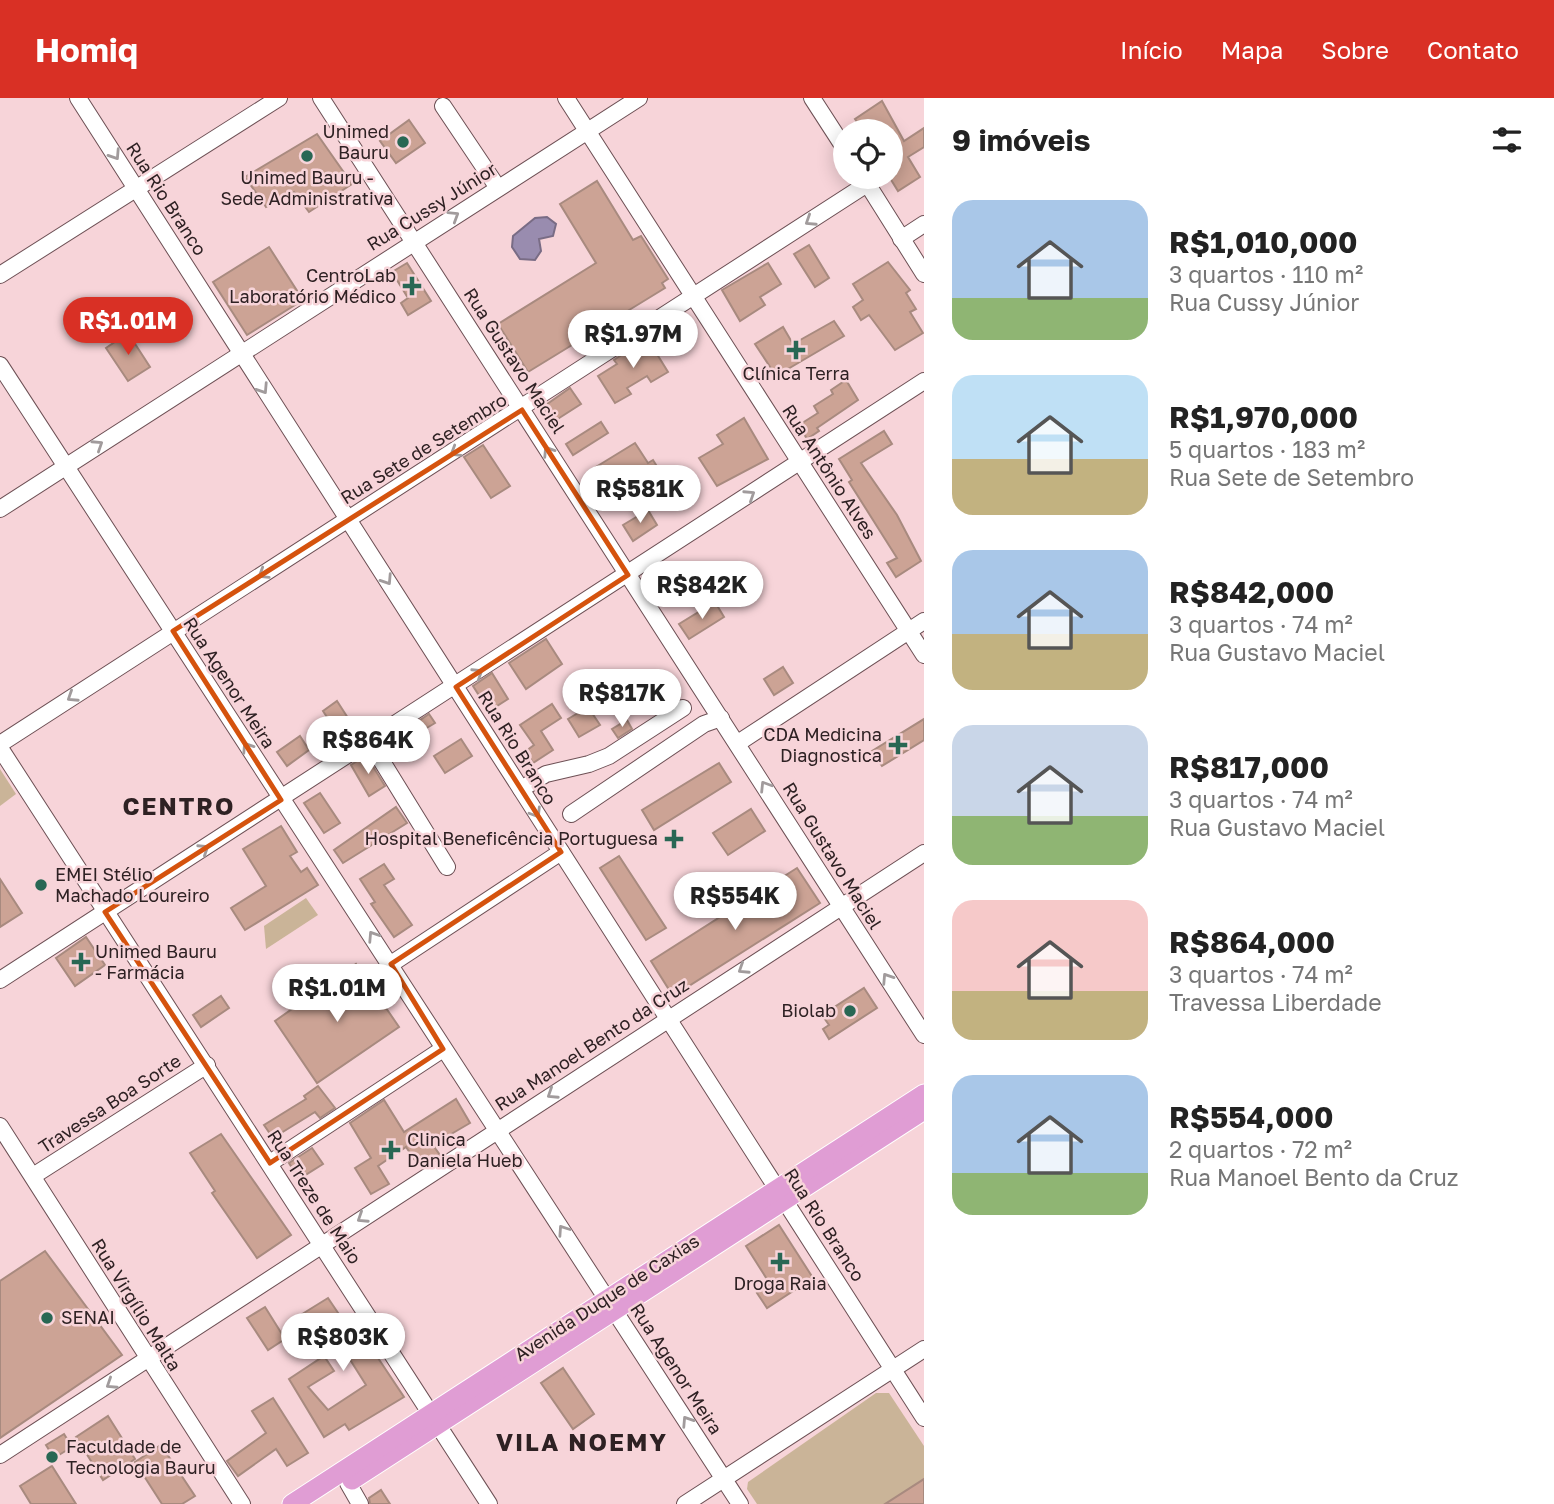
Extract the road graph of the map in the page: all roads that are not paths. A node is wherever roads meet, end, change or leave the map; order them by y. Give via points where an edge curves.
1 (78, 98) edge
2 (279, 98) edge
3 (321, 98) edge
4 (566, 98) edge
5 (639, 98) edge
6 (812, 98) edge
7 (443, 106) dead end
8 (833, 130) edge
9 (588, 132) junction
10 (136, 188) junction
11 (498, 188) junction
12 (852, 189) edge
13 (870, 189) edge
14 (924, 224) edge
15 (901, 239) junction
16 (415, 241) junction
17 (924, 274) edge
18 (0, 275) edge
19 (693, 297) junction
20 (240, 352) junction
21 (0, 365) edge
22 (924, 381) edge
23 (522, 410) junction
24 (799, 463) junction
25 (68, 465) junction
26 (0, 509) edge
27 (349, 520) junction
28 (628, 575) junction
29 (924, 621) edge
30 (173, 631) junction
31 (908, 631) junction
32 (924, 655) edge
33 (456, 687) junction
34 (683, 708) dead end
35 (722, 718) junction
36 (370, 742) junction
37 (738, 743) junction
38 (0, 746) edge
39 (521, 789) junction
40 (281, 800) junction
41 (572, 814) dead end
42 (561, 852) junction
43 (924, 853) edge
44 (447, 867) dead end
45 (840, 906) junction
46 (105, 912) junction
47 (391, 964) junction
48 (0, 980) edge
49 (667, 1019) junction
50 (924, 1035) edge
51 (443, 1049) junction
52 (207, 1065) junction
53 (924, 1094) edge
54 (924, 1110) edge
55 (0, 1126) edge
56 (496, 1130) junction
57 (270, 1163) junction
58 (33, 1176) junction
59 (782, 1194) junction
60 (321, 1244) junction
61 (611, 1303) junction
62 (924, 1349) edge
63 (147, 1361) junction
64 (894, 1370) junction
65 (924, 1418) edge
66 (435, 1419) junction
67 (0, 1455) edge
68 (724, 1478) junction
69 (348, 1483) junction
70 (242, 1504) edge
71 (292, 1504) edge
72 (314, 1504) edge
73 (360, 1504) edge
74 (489, 1504) edge
75 (685, 1504) edge
76 (740, 1504) edge

1 -> 10 street, Rua Rio Branco
2 - 10 street
3 - 16 street, Rua Gustavo Maciel
4 - 9 street, Rua Antônio Alves
5 - 9 street, Rua Cussy Júnior
6 - 8 street
7 - 11 street
9 - 11 street, Rua Cussy Júnior
9 - 19 street, Rua Antônio Alves
10 - 18 street
10 - 20 street, Rua Rio Branco
16 -> 11 street, Rua Cussy Júnior
12 -> 19 street, Rua Sete de Setembro
13 - 15 street
14 - 15 street
15 - 17 street
16 - 20 street, Rua Cussy Júnior
16 - 23 street, Rua Gustavo Maciel
19 - 23 street, Rua Sete de Setembro
19 - 24 street, Rua Antônio Alves
25 -> 20 street, Rua Cussy Júnior
20 -> 27 street, Rua Rio Branco
21 - 25 street, Rua Agenor Meira
22 - 24 street
23 -> 27 street, Rua Sete de Setembro
28 -> 23 street, Rua Gustavo Maciel
28 -> 24 street
24 - 31 street, Rua Antônio Alves
25 - 26 street, Rua Cussy Júnior
25 - 30 street, Rua Agenor Meira
27 -> 30 street, Rua Sete de Setembro
27 -> 33 street, Rua Rio Branco
33 -> 28 street
28 - 35 street, Rua Gustavo Maciel
29 - 31 street
30 -> 38 street, Rua Sete de Setembro
40 -> 30 street, Rua Agenor Meira
31 - 32 street, Rua Antônio Alves
31 - 37 street
33 - 36 street
33 - 39 street, Rua Rio Branco
34 - 39 street via 609,756 545,774
35 - 37 street, Rua Gustavo Maciel
35 - 41 street via 704,724
36 - 40 street
36 - 44 street
45 -> 37 street, Rua Gustavo Maciel
38 - 46 street, Rua Treze de Maio
39 -> 42 street, Rua Rio Branco
46 -> 40 street
47 -> 40 street, Rua Agenor Meira
42 - 47 street
42 - 49 street, Rua Rio Branco
43 - 45 street, Rua Manoel Bento da Cruz
45 -> 49 street, Rua Manoel Bento da Cruz
50 -> 45 street, Rua Gustavo Maciel
46 - 48 street
46 - 52 street, Rua Treze de Maio
47 - 51 street, Rua Agenor Meira
49 -> 56 street, Rua Manoel Bento da Cruz
49 - 59 street, Rua Rio Branco
51 - 56 street, Rua Agenor Meira
51 - 57 street
52 - 57 street, Rua Treze de Maio
52 - 58 street, Travessa Boa Sorte
53 - 59 main road, Avenida Duque de Caxias
54 - 59 main road, Avenida Duque de Caxias
55 - 58 street, Rua Virgílio Malta
56 -> 60 street, Rua Manoel Bento da Cruz
61 -> 56 street, Rua Agenor Meira
57 - 60 street, Rua Treze de Maio
58 - 63 street, Rua Virgílio Malta
59 - 61 main road, Avenida Duque de Caxias
59 - 64 street, Rua Rio Branco
60 - 63 street, Rua Manoel Bento da Cruz
60 - 66 street, Rua Treze de Maio
61 - 66 main road, Avenida Duque de Caxias
68 -> 61 street, Rua Agenor Meira
62 - 64 street
63 -> 67 street, Rua Manoel Bento da Cruz
63 - 70 street, Rua Virgílio Malta
64 - 65 street, Rua Rio Branco
64 - 68 street
66 - 69 main road, Avenida Duque de Caxias
66 - 71 main road, Avenida Duque de Caxias
66 - 74 street, Rua Treze de Maio
68 - 75 street
68 - 76 street, Rua Agenor Meira
69 - 72 main road, Avenida Duque de Caxias
69 - 73 street

